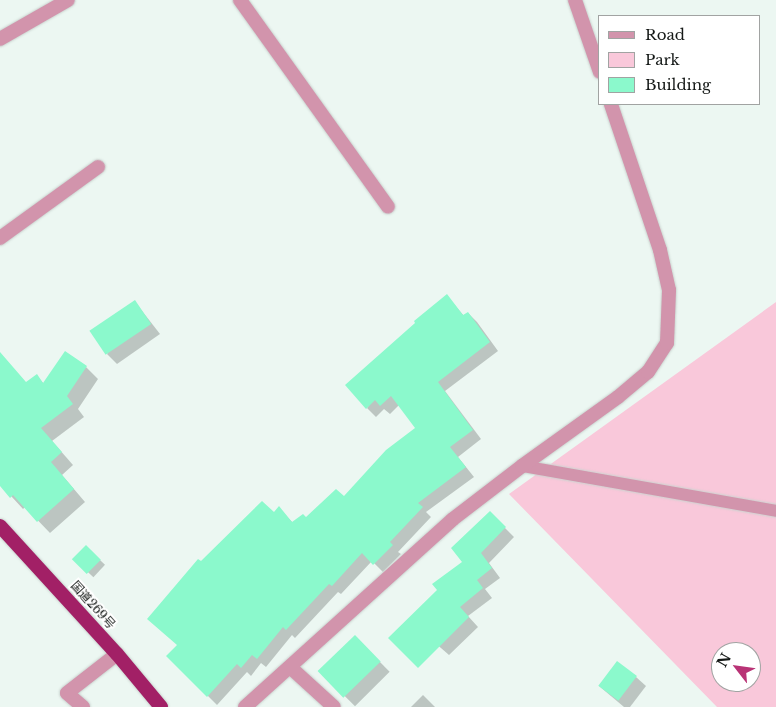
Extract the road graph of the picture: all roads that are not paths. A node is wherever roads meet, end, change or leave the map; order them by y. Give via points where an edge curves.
1 (68, 0) edge
2 (240, 0) edge
3 (575, 0) edge
4 (0, 39) edge
5 (598, 66) edge
6 (611, 105) edge
7 (98, 166) dead end
8 (388, 207) dead end
9 (0, 238) edge
10 (522, 466) junction
11 (776, 511) edge
12 (0, 526) edge
13 (117, 654) junction
14 (290, 667) junction
15 (82, 707) edge
16 (161, 707) edge
17 (245, 707) edge
18 (334, 707) edge

1 - 4 street
2 - 8 street
3 - 5 street
6 - 10 street via 660,250 669,290 667,343 641,378
7 - 9 street
10 - 11 lane
10 - 14 street via 453,519
12 - 13 highway, 国道269号
13 - 15 street via 67,693
13 - 16 highway, 国道269号
14 - 17 street
14 - 18 street

